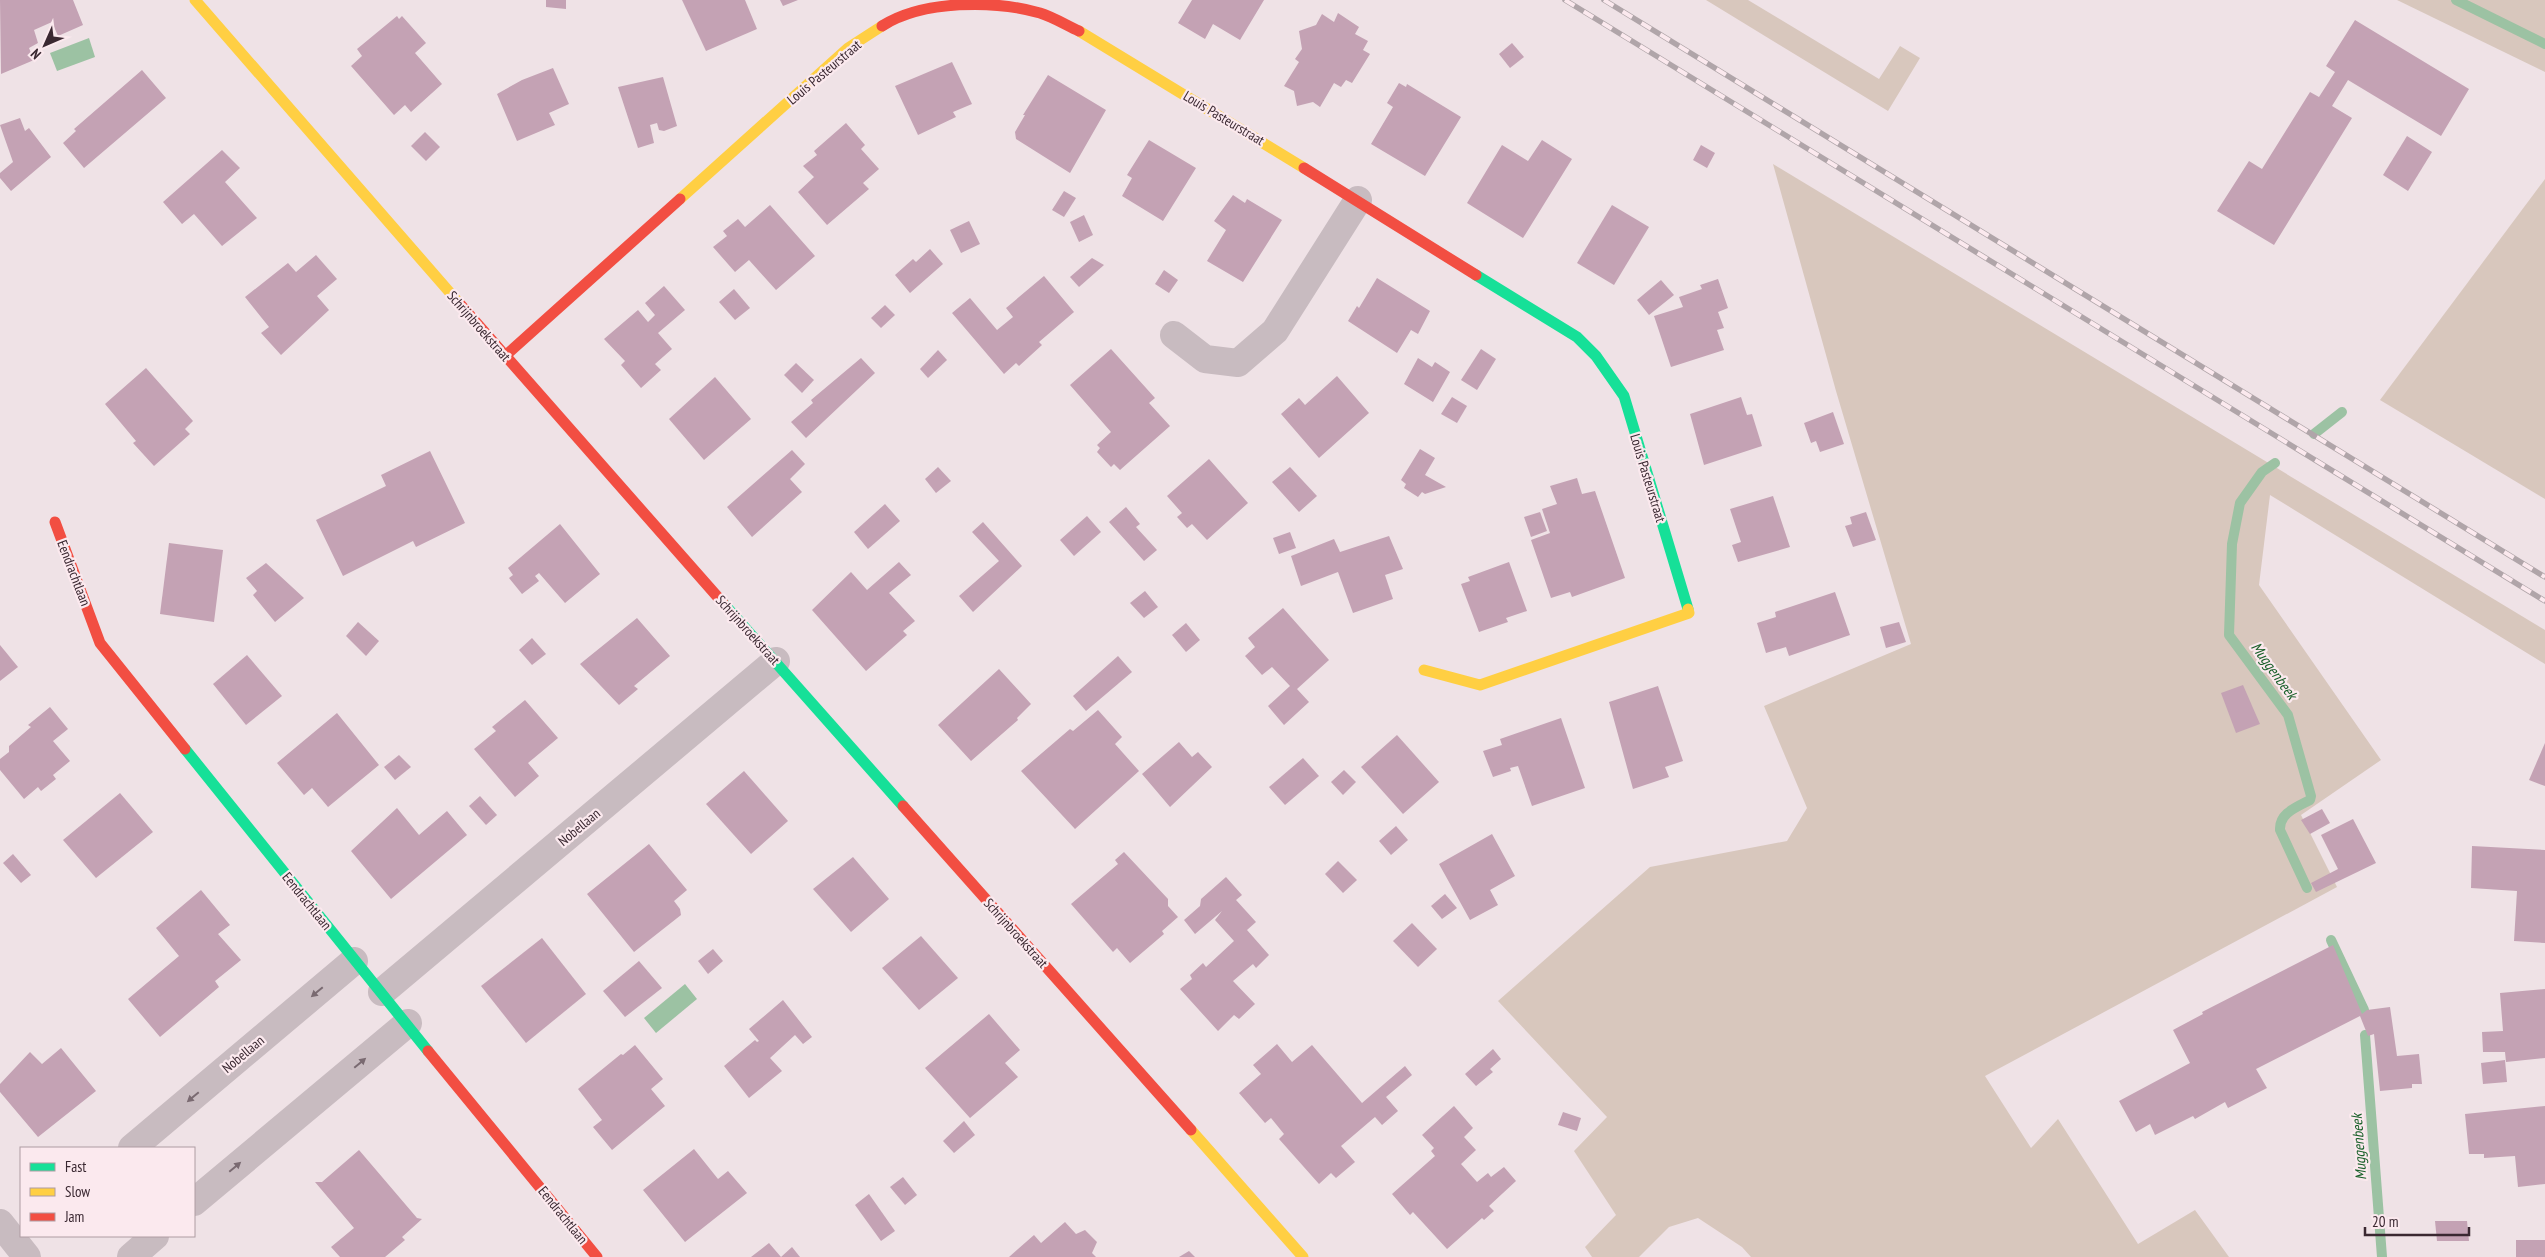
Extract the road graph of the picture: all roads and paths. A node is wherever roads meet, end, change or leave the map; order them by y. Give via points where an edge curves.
1 (195, 0) edge
2 (1358, 200) junction
3 (1174, 335) dead end
4 (505, 356) junction
5 (55, 522) dead end
6 (776, 661) junction
7 (1424, 670) dead end
8 (354, 961) junction
9 (382, 992) junction
10 (408, 1023) junction
11 (133, 1147) edge
12 (195, 1201) edge
13 (0, 1223) edge
14 (154, 1237) edge
15 (19, 1249) edge
16 (130, 1257) edge
17 (597, 1257) edge
18 (1303, 1257) edge

1 - 4 street, Schrijnbroekstraat
2 - 3 street via 1275,331 1238,363 1205,359
2 - 4 street, Louis Pasteurstraat via 1086,34 1040,13 990,3 940,5 892,19 848,48
2 - 7 street, Louis Pasteurstraat via 1577,337 1596,356 1624,396 1688,613 1480,685
4 - 6 street, Schrijnbroekstraat
5 - 8 street, Eendrachtlaan via 100,643
6 - 9 street, Nobellaan
6 - 18 street, Schrijnbroekstraat
8 - 9 street, Eendrachtlaan
8 -> 11 street, Nobellaan
9 - 10 street, Eendrachtlaan
12 -> 10 street
10 - 17 street, Eendrachtlaan
13 - 15 street
14 - 16 street

